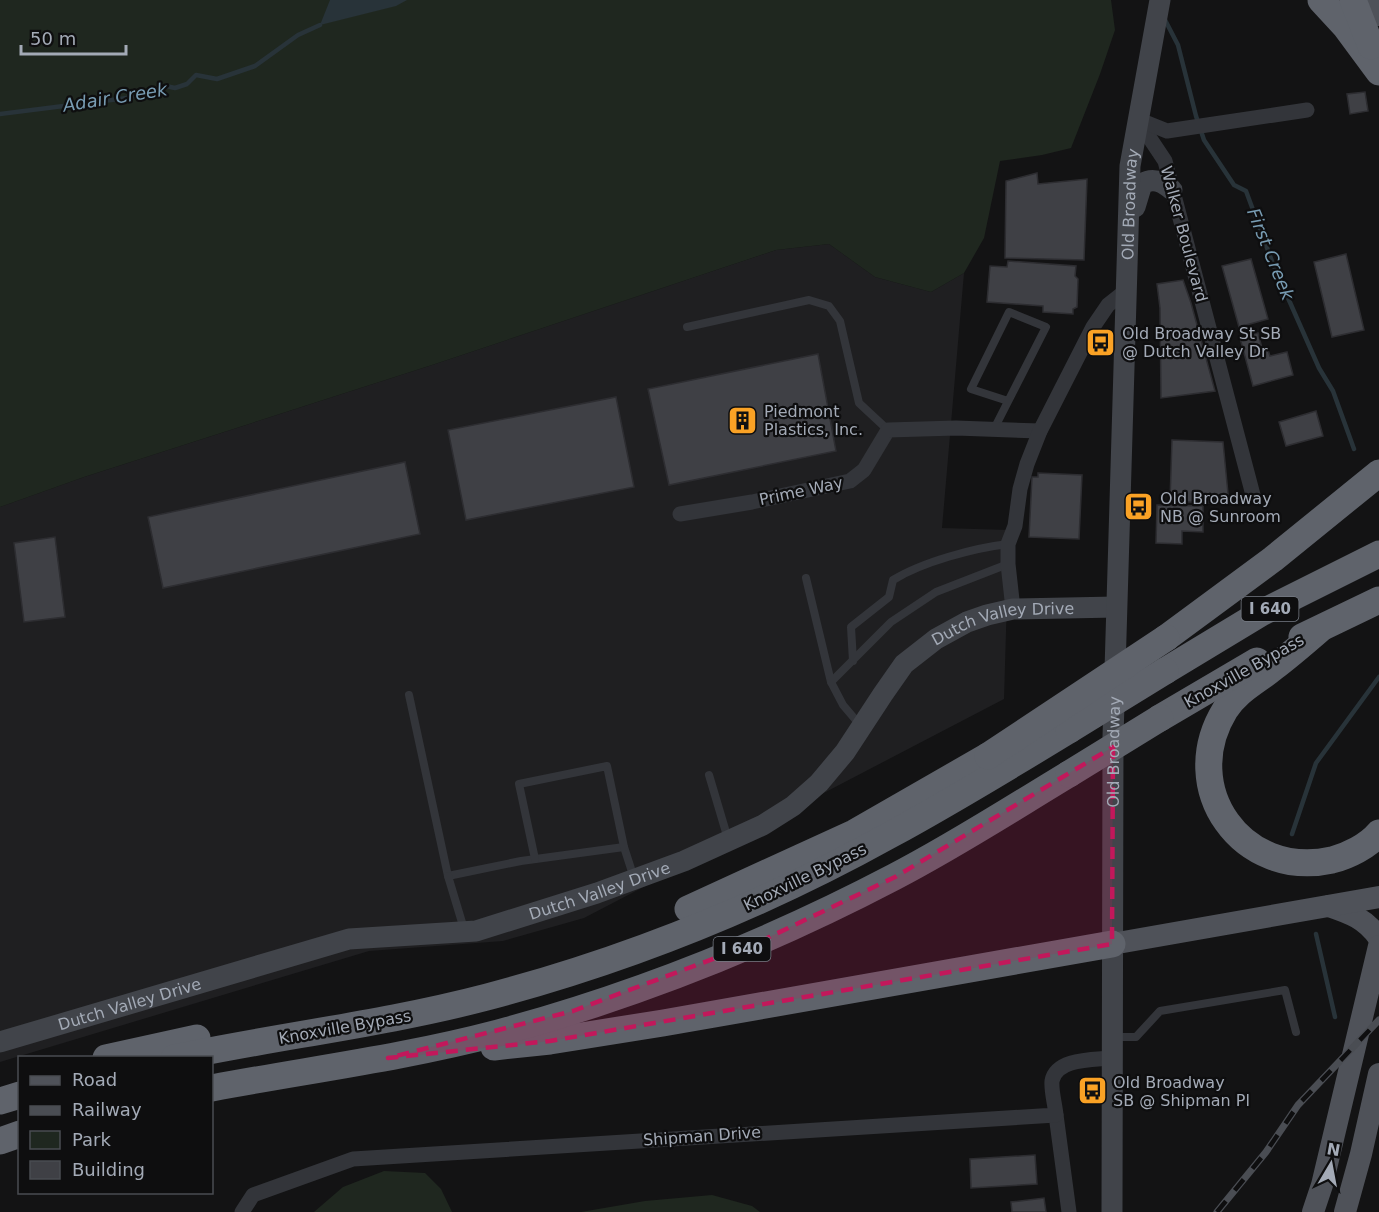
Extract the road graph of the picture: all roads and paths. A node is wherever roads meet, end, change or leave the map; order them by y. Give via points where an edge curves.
1 (1160, 0) edge
2 (1321, 0) edge
3 (1353, 0) edge
4 (1371, 0) edge
5 (1379, 15) edge
6 (1379, 65) edge
7 (1379, 72) edge
8 (1307, 110) dead end
9 (1137, 119) junction
10 (1172, 190) junction
11 (1128, 237) junction
12 (1127, 290) junction
13 (687, 327) dead end
14 (1008, 401) junction
15 (994, 429) junction
16 (888, 430) junction
17 (1040, 431) junction
18 (1379, 473) edge
19 (1253, 495) dead end
20 (680, 514) dead end
21 (1008, 544) junction
22 (1379, 554) edge
23 (1008, 564) junction
24 (806, 578) dead end
25 (1379, 600) edge
26 (1116, 607) junction
27 (1013, 609) junction
28 (1319, 630) junction
29 (853, 661) junction
30 (831, 682) junction
31 (410, 695) dead end
32 (862, 727) junction
33 (709, 775) dead end
34 (1379, 833) edge
35 (729, 841) junction
36 (624, 847) junction
37 (535, 860) junction
38 (448, 876) junction
39 (634, 879) junction
40 (1379, 897) edge
41 (1328, 905) junction
42 (465, 932) junction
43 (1379, 938) edge
44 (1112, 944) junction
45 (1379, 946) edge
46 (1296, 1032) dead end
47 (1112, 1037) junction
48 (0, 1042) edge
49 (114, 1056) edge
50 (185, 1056) edge
51 (388, 1058) junction
52 (1111, 1058) junction
53 (1379, 1074) edge
54 (18, 1080) edge
55 (0, 1085) edge
56 (213, 1088) edge
57 (18, 1096) edge
58 (0, 1101) edge
59 (1375, 1110) edge
60 (1056, 1115) junction
61 (18, 1135) edge
62 (0, 1141) edge
63 (242, 1212) edge
64 (1070, 1212) edge
65 (1112, 1212) edge
66 (1312, 1212) edge
67 (1345, 1212) edge

1 - 9 main road, Old Broadway
2 - 7 highway
3 - 6 highway
4 - 5 main road
8 - 9 street via 1167,131
9 - 10 street, Walker Boulevard via 1165,161
9 - 11 main road, Old Broadway via 1130,166
10 - 11 main road via 1158,181 1142,184
10 - 19 street, Walker Boulevard
11 - 12 main road, Old Broadway
12 - 17 street via 1108,305 1093,327
12 - 26 main road, Old Broadway
13 - 16 lane via 809,300 829,306 840,321 859,403
14 - 14 lane via 1046,327 1009,312 971,389
14 - 15 lane
15 - 16 street
15 - 17 street
16 - 20 street, Prime Way via 864,470 850,481
17 - 21 street via 1027,464
18 - 49 highway, bridge via 1273,559 1166,638 988,756 854,833 710,901 618,937 463,987
21 - 23 street
21 - 29 lane via 985,547 906,572 893,580 889,597 851,627
22 - 50 highway, Knoxville Bypass / I 640, bridge via 1261,613 970,790 841,860 749,904 611,959 487,997 357,1026
23 - 27 street
23 - 29 lane via 936,592 891,622
24 - 30 lane
25 - 28 highway, Knoxville Bypass / I 640
26 - 27 main road, Dutch Valley Drive
26 - 44 main road, Old Broadway
27 - 32 main road, Dutch Valley Drive via 968,622 936,639 904,664
28 - 34 highway via 1254,680 1227,707 1210,747 1209,780 1223,816 1236,834 1267,856 1322,862 1358,849
28 - 51 highway, Knoxville Bypass / I 640, bridge via 1278,648 895,877 761,941 573,1011
29 - 30 lane
30 - 32 lane via 843,705
31 - 38 lane
32 - 35 main road, Dutch Valley Drive via 819,783 794,806
33 - 35 lane
35 - 39 main road, Dutch Valley Drive
36 - 37 lane
36 - 37 lane via 607,766 519,784
36 - 39 lane
37 - 38 lane
38 - 42 lane
39 - 42 main road, Dutch Valley Drive
40 - 41 main road
41 - 43 main road via 1365,921
41 - 44 main road
42 - 48 main road, Dutch Valley Drive via 349,939
44 - 47 main road, Old Broadway
44 - 51 highway via 550,1041
45 - 66 main road via 1344,1098
46 - 47 lane via 1285,990 1160,1011 1136,1037
47 - 52 main road, Old Broadway
51 - 56 highway, Knoxville Bypass / I 640
52 - 60 street via 1059,1068 1052,1081
52 - 65 main road, Old Broadway
53 - 59 main road
54 - 55 highway
57 - 58 highway
59 - 67 main road
60 - 63 street, Shipman Drive via 353,1159 253,1195
60 - 64 street
61 - 62 highway

